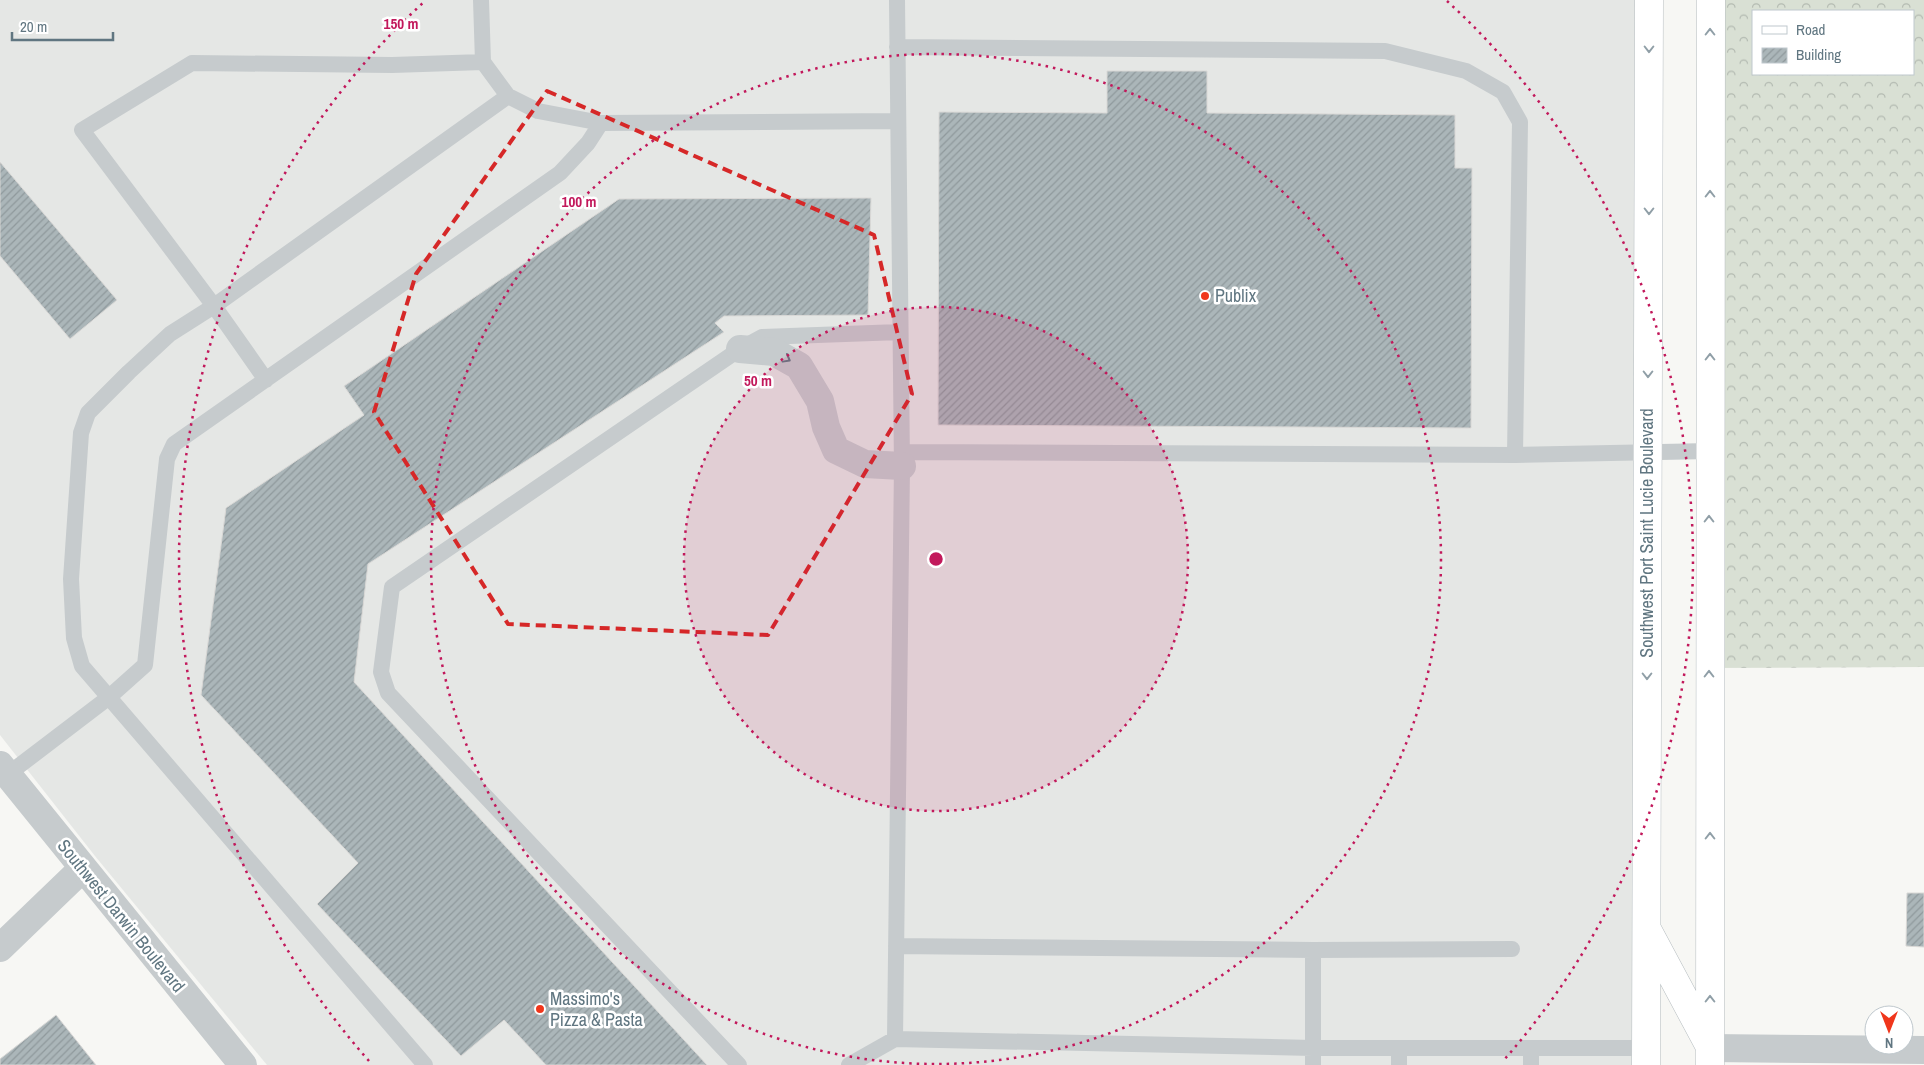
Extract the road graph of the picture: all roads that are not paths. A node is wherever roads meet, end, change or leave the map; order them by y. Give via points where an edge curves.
1 (481, 0) edge
2 (897, 0) edge
3 (1649, 0) edge
4 (1710, 0) edge
5 (897, 47) junction
6 (483, 62) junction
7 (508, 96) junction
8 (897, 121) junction
9 (601, 123) junction
10 (214, 306) junction
11 (900, 332) junction
12 (740, 349) junction
13 (266, 380) junction
14 (1710, 451) junction
15 (1648, 452) junction
16 (1515, 455) junction
17 (902, 459) junction
18 (108, 698) junction
19 (4, 770) edge
20 (82, 868) junction
21 (1646, 927) junction
22 (896, 946) junction
23 (0, 948) edge
24 (1512, 948) dead end
25 (1313, 950) junction
26 (895, 1039) junction
27 (1313, 1048) junction
28 (1399, 1048) junction
29 (1924, 1050) edge
30 (1531, 1057) edge
31 (1646, 1057) edge
32 (1710, 1057) edge
33 (243, 1065) edge
34 (425, 1065) edge
35 (739, 1065) edge
36 (849, 1065) edge
37 (1313, 1065) edge
38 (1398, 1065) edge

1 - 6 lane
2 - 5 lane
3 -> 15 main road, Southwest Port Saint Lucie Boulevard
14 -> 4 main road
5 - 8 lane
5 - 16 lane via 1385,51 1466,71 1503,92 1520,122
6 - 7 lane
6 - 10 lane via 392,65 192,63 82,130
7 - 9 lane via 538,111
7 - 10 lane
8 - 9 lane
8 - 11 lane
9 - 13 lane via 588,143 560,173
10 - 13 lane
10 - 18 lane via 170,334 129,372 88,413 81,433 71,579 74,638 82,666
11 - 12 lane via 762,337
11 - 17 lane
12 -> 17 street via 774,352 799,366 820,401 836,450 865,464
12 - 35 lane via 392,587 381,672 388,693
13 - 18 lane via 174,444 167,458 145,666
14 - 15 lane
32 -> 14 main road
15 - 16 lane
15 -> 21 main road, Southwest Port Saint Lucie Boulevard
16 - 17 lane
17 - 22 lane
18 - 19 lane
18 - 34 lane
19 - 20 street, Southwest Darwin Boulevard
20 - 23 street
20 - 33 street, Southwest Darwin Boulevard
21 - 31 main road, Southwest Port Saint Lucie Boulevard
21 - 32 main road
22 - 25 lane
22 - 26 lane
24 - 25 lane
25 - 27 lane
26 - 27 lane
26 - 36 lane
27 - 28 lane
27 - 37 lane
28 - 30 lane
28 - 38 lane
29 - 32 street
30 - 31 lane

